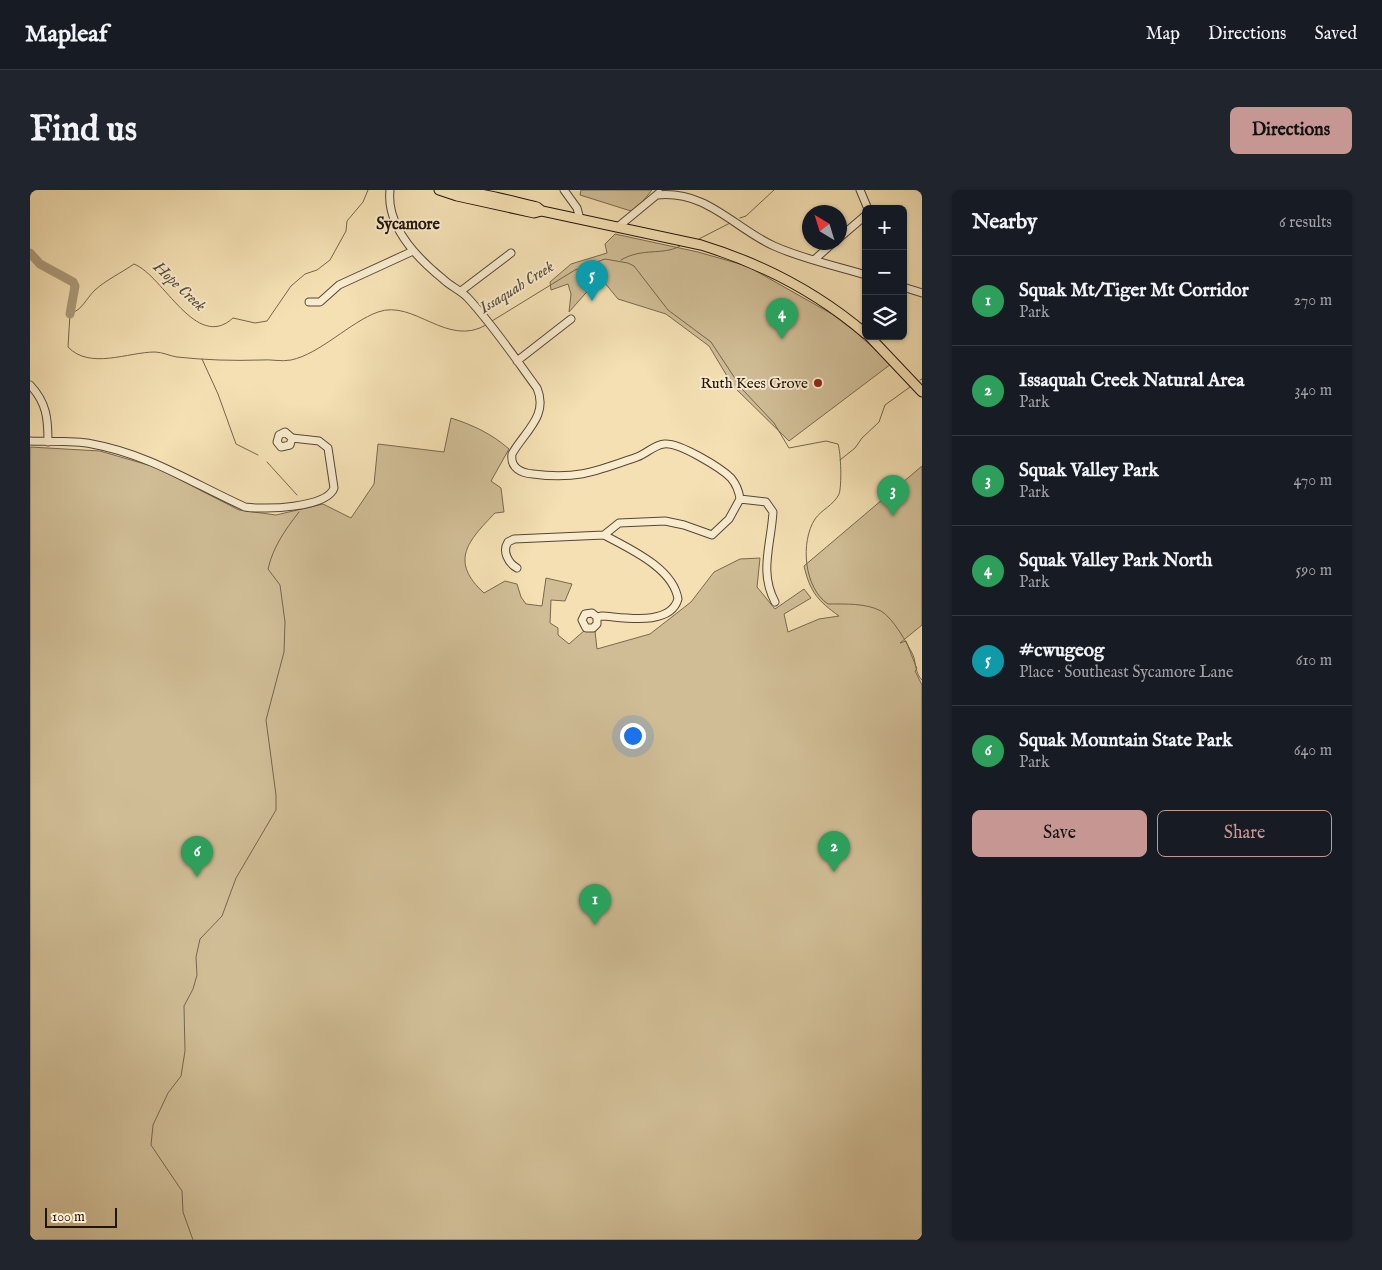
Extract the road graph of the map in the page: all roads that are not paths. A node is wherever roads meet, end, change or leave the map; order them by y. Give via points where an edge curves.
1 (390, 190) edge
2 (439, 190) edge
3 (564, 190) edge
4 (860, 190) edge
5 (659, 192) edge
6 (866, 205) edge
7 (580, 219) junction
8 (862, 219) edge
9 (619, 226) junction
10 (847, 232) edge
11 (825, 250) edge
12 (413, 251) junction
13 (511, 253) dead end
14 (814, 260) junction
15 (862, 274) edge
16 (907, 288) edge
17 (461, 291) junction
18 (922, 293) edge
19 (309, 302) dead end
20 (571, 319) dead end
21 (862, 331) edge
22 (873, 340) edge
23 (518, 361) junction
24 (30, 385) edge
25 (922, 392) edge
26 (292, 438) dead end
27 (30, 441) edge
28 (48, 442) junction
29 (740, 499) junction
30 (604, 535) junction
31 (518, 568) dead end
32 (775, 602) dead end
33 (597, 617) dead end

1 - 12 street via 395,219
2 - 7 main road via 534,213 542,211
3 - 7 street via 577,208
4 - 6 street
5 - 9 street
5 - 14 street via 677,191 697,196 717,206 772,245
7 - 9 main road
8 - 10 street
9 - 21 main road via 701,245 755,264 830,305
11 - 14 street
12 - 17 street
12 - 19 street via 339,285 320,302
13 - 17 street
14 - 15 street
16 - 18 street
17 - 23 street
20 - 23 street
22 - 25 main road
23 - 29 street via 537,388 542,404 539,415 512,454 512,462 520,471 561,477 583,475 668,444 682,448 722,471 734,482
24 - 28 street via 46,410
26 - 28 street via 319,441 328,448 334,488 327,498 290,507 245,507 170,468 122,451 89,443
27 - 28 street
29 - 30 street via 730,519 712,535 665,521 616,524
29 - 32 street via 766,502 773,512 766,575 767,586
30 - 31 street via 511,540 506,545 506,554
30 - 33 street via 661,571 674,587 678,599 670,609 651,618

